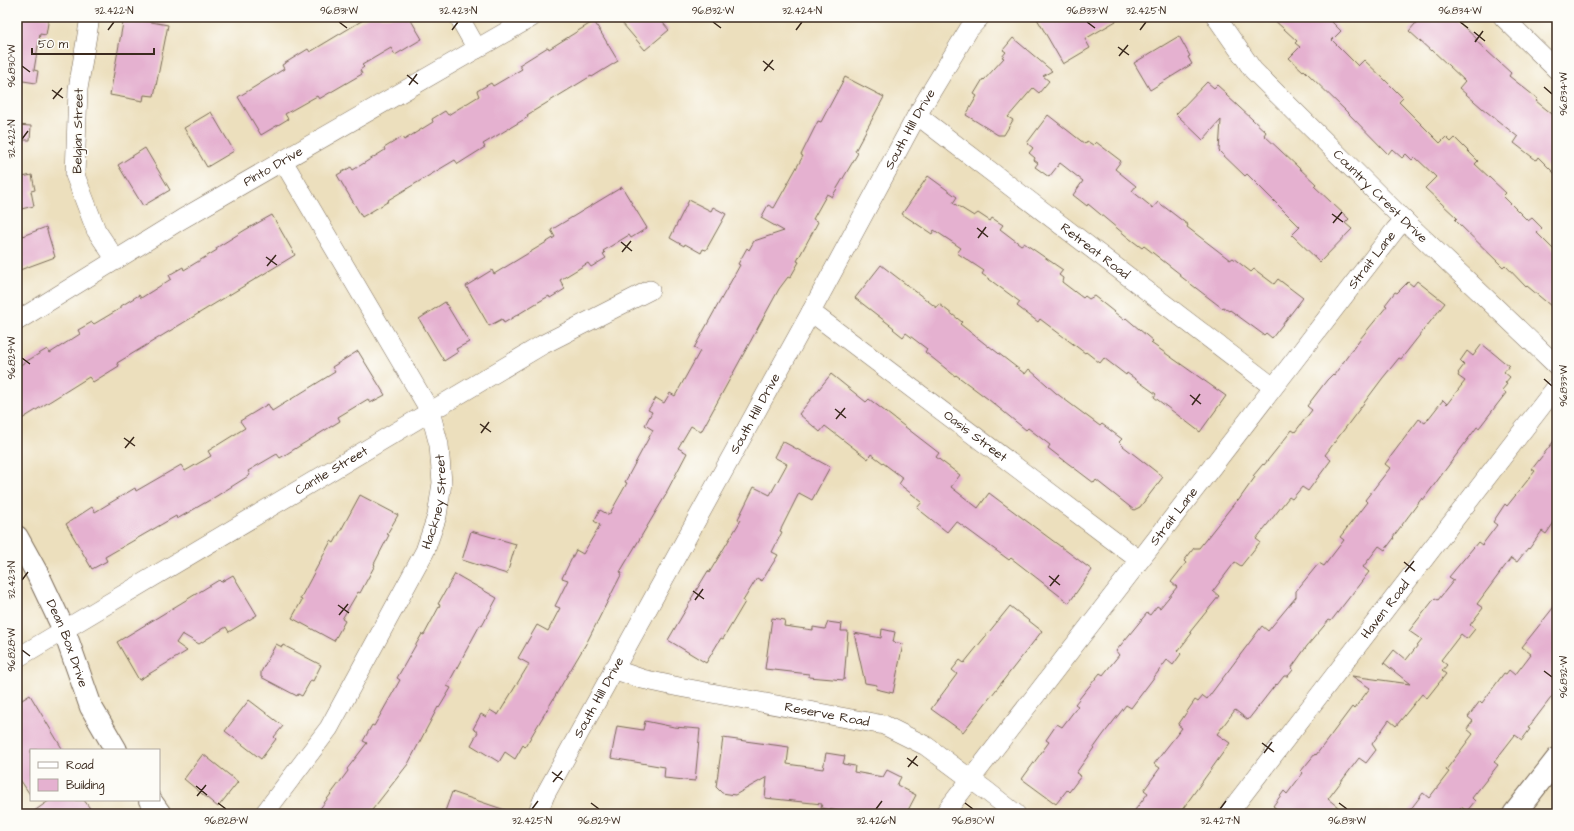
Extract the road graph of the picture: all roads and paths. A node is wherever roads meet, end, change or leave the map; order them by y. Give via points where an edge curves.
1 (90, 17) edge
2 (459, 17) edge
3 (532, 17) edge
4 (980, 17) edge
5 (1216, 17) edge
6 (1503, 17) edge
7 (477, 49) junction
8 (1557, 70) edge
9 (916, 115) junction
10 (283, 161) junction
11 (1404, 220) junction
12 (116, 260) junction
13 (650, 290) dead end
14 (811, 312) junction
15 (17, 321) edge
16 (1557, 366) edge
17 (1557, 386) edge
18 (1273, 387) junction
19 (430, 411) junction
20 (17, 537) edge
21 (1139, 560) junction
22 (64, 630) junction
23 (17, 658) edge
24 (613, 669) junction
25 (115, 749) edge
26 (1557, 759) edge
27 (972, 779) junction
28 (151, 801) edge
29 (160, 814) edge
30 (264, 814) edge
31 (537, 814) edge
32 (944, 814) edge
33 (1016, 814) edge
34 (1228, 814) edge
35 (1514, 814) edge

1 - 12 street, Belgian Street via 78,89 75,175 96,230
2 - 7 street
3 - 7 street, Pinto Drive
4 - 9 street, South Hill Drive via 969,29
5 - 11 street, Country Crest Drive via 1253,70
6 - 8 street
7 - 10 street, Pinto Drive
9 - 14 street, South Hill Drive
9 - 18 street, Retreat Road
10 - 12 street, Pinto Drive
10 - 19 street, Hackney Street
11 - 16 street, Country Crest Drive
11 - 18 street, Strait Lane
12 - 15 street, Pinto Drive
13 - 19 street, Cantle Street via 542,345
14 - 21 street, Oasis Street
14 - 24 street, South Hill Drive
17 - 34 street, Haven Road
18 - 21 street, Strait Lane
19 - 22 street, Cantle Street
19 - 30 street, Hackney Street via 439,445 442,484 437,516 425,551 329,728
20 - 22 street, Dean Box Drive
21 - 27 street, Strait Lane
22 - 23 street, Cantle Street
22 - 25 street, Dean Box Drive via 91,707
24 - 27 street, Reserve Road via 642,679 679,687 884,725 926,746
24 - 31 street, South Hill Drive
26 - 35 street
27 - 32 street, Strait Lane
27 - 33 street, Reserve Road
28 - 29 street

